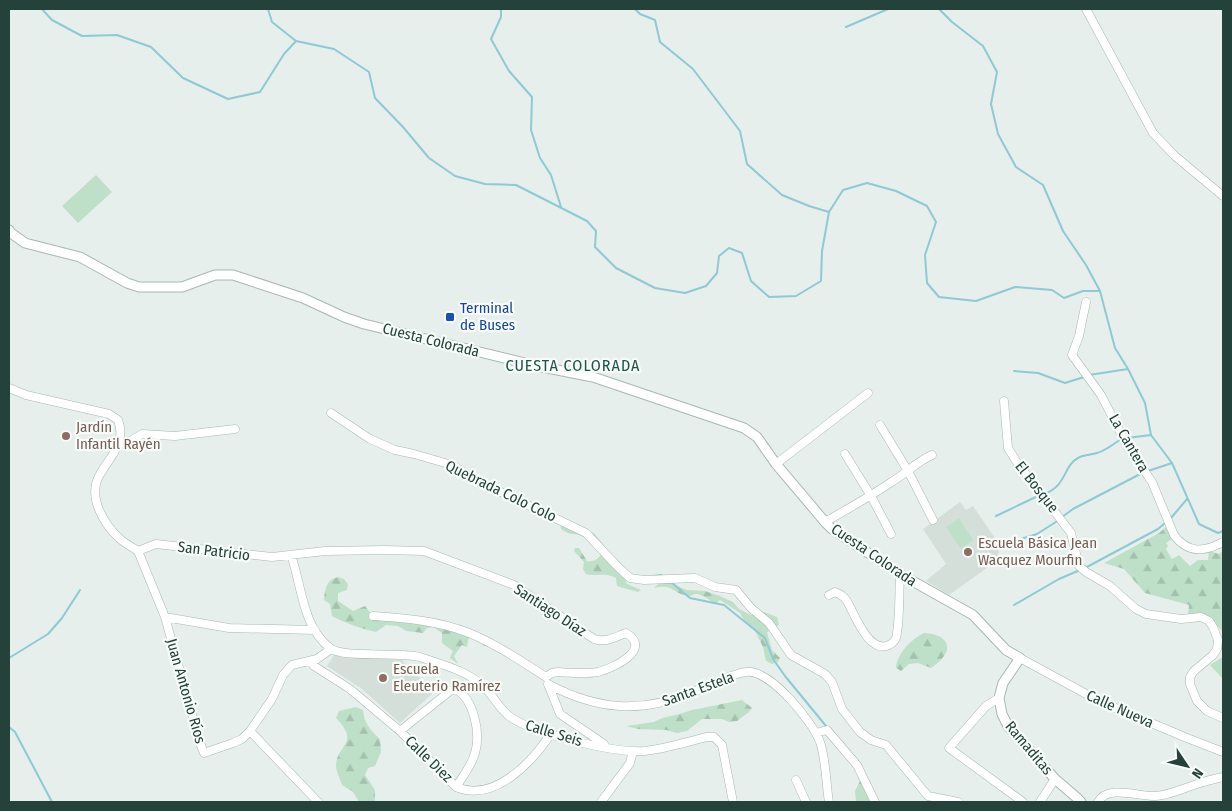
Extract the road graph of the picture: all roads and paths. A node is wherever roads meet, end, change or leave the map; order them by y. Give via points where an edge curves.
1 (1086, 9) edge
2 (1223, 196) edge
3 (9, 230) edge
4 (1086, 302) dead end
5 (9, 388) edge
6 (868, 393) dead end
7 (1004, 401) dead end
8 (331, 413) dead end
9 (880, 425) dead end
10 (235, 429) dead end
11 (119, 444) junction
12 (845, 454) dead end
13 (932, 455) dead end
14 (776, 464) junction
15 (908, 471) junction
16 (871, 496) junction
17 (933, 520) dead end
18 (825, 522) junction
19 (891, 534) dead end
20 (1223, 542) edge
21 (138, 551) junction
22 (291, 555) junction
23 (900, 574) junction
24 (829, 595) dead end
25 (373, 616) dead end
26 (165, 617) junction
27 (315, 630) junction
28 (331, 649) junction
29 (1020, 658) junction
30 (310, 661) junction
31 (547, 680) junction
32 (999, 698) junction
33 (1223, 718) edge
34 (250, 731) junction
35 (400, 732) junction
36 (816, 733) junction
37 (550, 735) junction
38 (608, 747) junction
39 (633, 751) junction
40 (1223, 752) edge
41 (1223, 777) edge
42 (1055, 779) junction
43 (796, 780) dead end
44 (456, 787) junction
45 (318, 802) edge
46 (601, 802) edge
47 (733, 802) edge
48 (806, 802) edge
49 (829, 802) edge
50 (875, 802) edge
51 (958, 802) edge
52 (1023, 802) edge
53 (1040, 802) edge
54 (1081, 802) edge
55 (1098, 802) edge

1 - 2 street via 1153,133
3 - 14 street, Cuesta Colorada via 25,243 80,257 138,287 182,287 215,275 233,275 303,298 364,324 593,377 744,428 757,437
4 - 20 street, La Cantera via 1072,355 1101,395 1128,447 1152,482 1174,535 1191,549 1206,550
5 - 11 street via 114,416 121,434
6 - 14 street
7 - 33 street, El Bosque via 1008,448 1071,532 1079,566 1146,614 1181,619 1201,617 1213,627 1217,648 1190,676 1190,684 1197,701 1207,711
8 - 51 street, Quebrada Colo Colo via 370,439 395,450 452,465 586,533 630,578 696,578 715,587 736,590 769,623 791,655 825,674 832,682 842,709 860,732 886,745 928,796
9 - 15 street
10 - 11 street via 175,436 142,434
11 - 21 street via 94,488 96,503 119,538
12 - 16 street
13 - 15 street
14 - 18 street, Cuesta Colorada
15 - 16 street
15 - 17 street
16 - 18 street
16 - 19 street
18 - 23 street, Cuesta Colorada
21 - 22 street, San Patricio via 156,544 272,557
21 - 26 street, Juan Antonio Ríos
22 - 27 street via 309,620
22 - 31 street, Santiago Díaz via 332,551 424,551 514,585 594,639 608,640 626,633 633,637 636,644 630,657 598,672 558,672 552,673
23 - 24 street via 897,633 893,642 885,646 879,646 866,634 846,599 835,592
23 - 29 street, Cuesta Colorada via 973,615 1006,650
25 - 31 street, Santa Estela via 433,623 468,632 502,649
26 - 27 street via 229,628
26 - 34 street, Juan Antonio Ríos via 204,753 242,739
27 - 28 street
28 - 30 street, Juan Antonio Ríos
28 - 37 street, Calle Seis via 348,653 417,656 464,673 478,681 508,716
29 - 32 street via 1003,683
29 - 40 street, Calle Nueva via 1100,701
30 - 34 street, Juan Antonio Ríos via 292,665 287,670
30 - 35 street, Calle Diez via 350,689
31 - 36 street, Santa Estela via 588,702 637,707 682,696 746,672 758,673 782,692
31 - 38 street via 560,714
32 - 42 street, Ramaditas via 1008,726
32 - 52 street via 986,706 949,748
34 - 45 street
35 - 44 street, Calle Diez
35 - 44 street via 450,691 462,692 471,710 477,743 472,762
36 - 49 street, Santa Estela via 821,745
36 - 50 street via 826,730 857,765
37 - 38 street, Calle Seis
37 - 44 street, Calle Diez via 538,753 506,780 477,791
38 - 39 street, Calle Seis
39 - 46 street via 630,763
39 - 47 street, Calle Seis via 714,737 722,745
41 - 55 street via 1157,796 1112,792
42 - 53 street
42 - 54 street, Ramaditas
43 - 48 street

